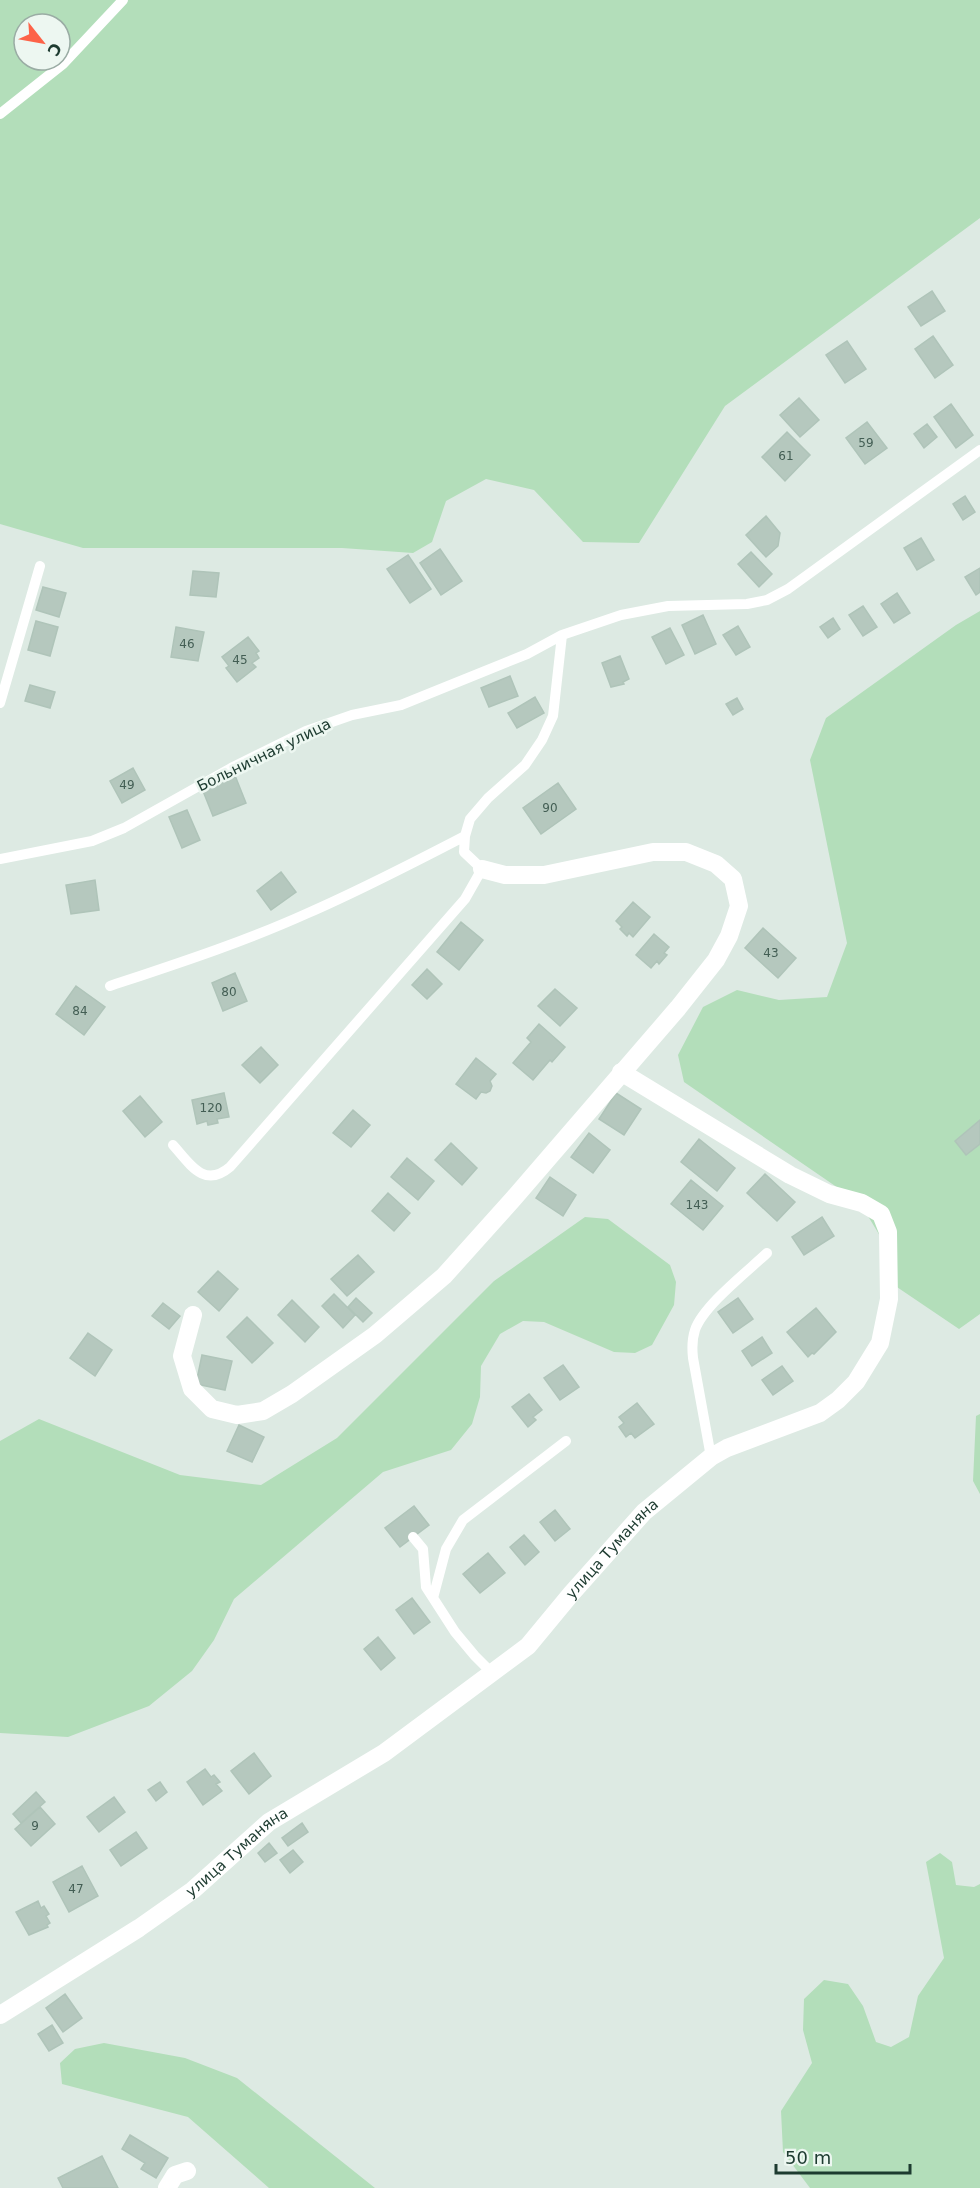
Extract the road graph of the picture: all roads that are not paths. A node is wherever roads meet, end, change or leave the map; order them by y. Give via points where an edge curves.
1 (123, 0) edge
2 (0, 114) edge
3 (980, 450) edge
4 (40, 566) dead end
5 (562, 635) junction
6 (0, 703) edge
7 (465, 836) junction
8 (0, 859) edge
9 (482, 869) junction
10 (110, 986) dead end
11 (621, 1072) junction
12 (172, 1145) dead end
13 (767, 1253) dead end
14 (193, 1315) dead end
15 (566, 1441) dead end
16 (711, 1457) junction
17 (413, 1537) dead end
18 (432, 1598) junction
19 (492, 1673) junction
20 (0, 2015) edge
21 (187, 2171) dead end
22 (167, 2188) edge

1 - 2 lane via 63,64
3 - 5 lane, Больничная улица via 788,589 767,600 668,606 621,615
4 - 6 lane
5 - 7 lane via 553,716 543,740 525,765 470,819
5 - 8 lane, Больничная улица via 527,654 401,705 352,715 306,731 124,828 92,841
7 - 9 lane via 464,852
7 - 10 lane via 307,914
9 - 11 street via 544,875 653,852 686,852 717,864 733,879 739,906 720,952 678,1008
9 - 12 lane via 465,899 230,1167 209,1177 198,1172
11 - 14 street via 444,1276 375,1335 263,1411 237,1415 212,1409 192,1389 182,1356
11 - 16 street, улица Туманяна via 790,1175 881,1214 888,1233 889,1299 879,1343 856,1382 820,1413
13 - 16 lane via 704,1313 692,1342
15 - 18 lane via 463,1520 446,1549
16 - 19 street, улица Туманяна via 644,1512 528,1646
17 - 18 lane via 423,1549 426,1587
18 - 19 lane via 455,1632
19 - 20 street, улица Туманяна via 384,1753 269,1822 184,1896 139,1928
21 - 22 street via 175,2175

